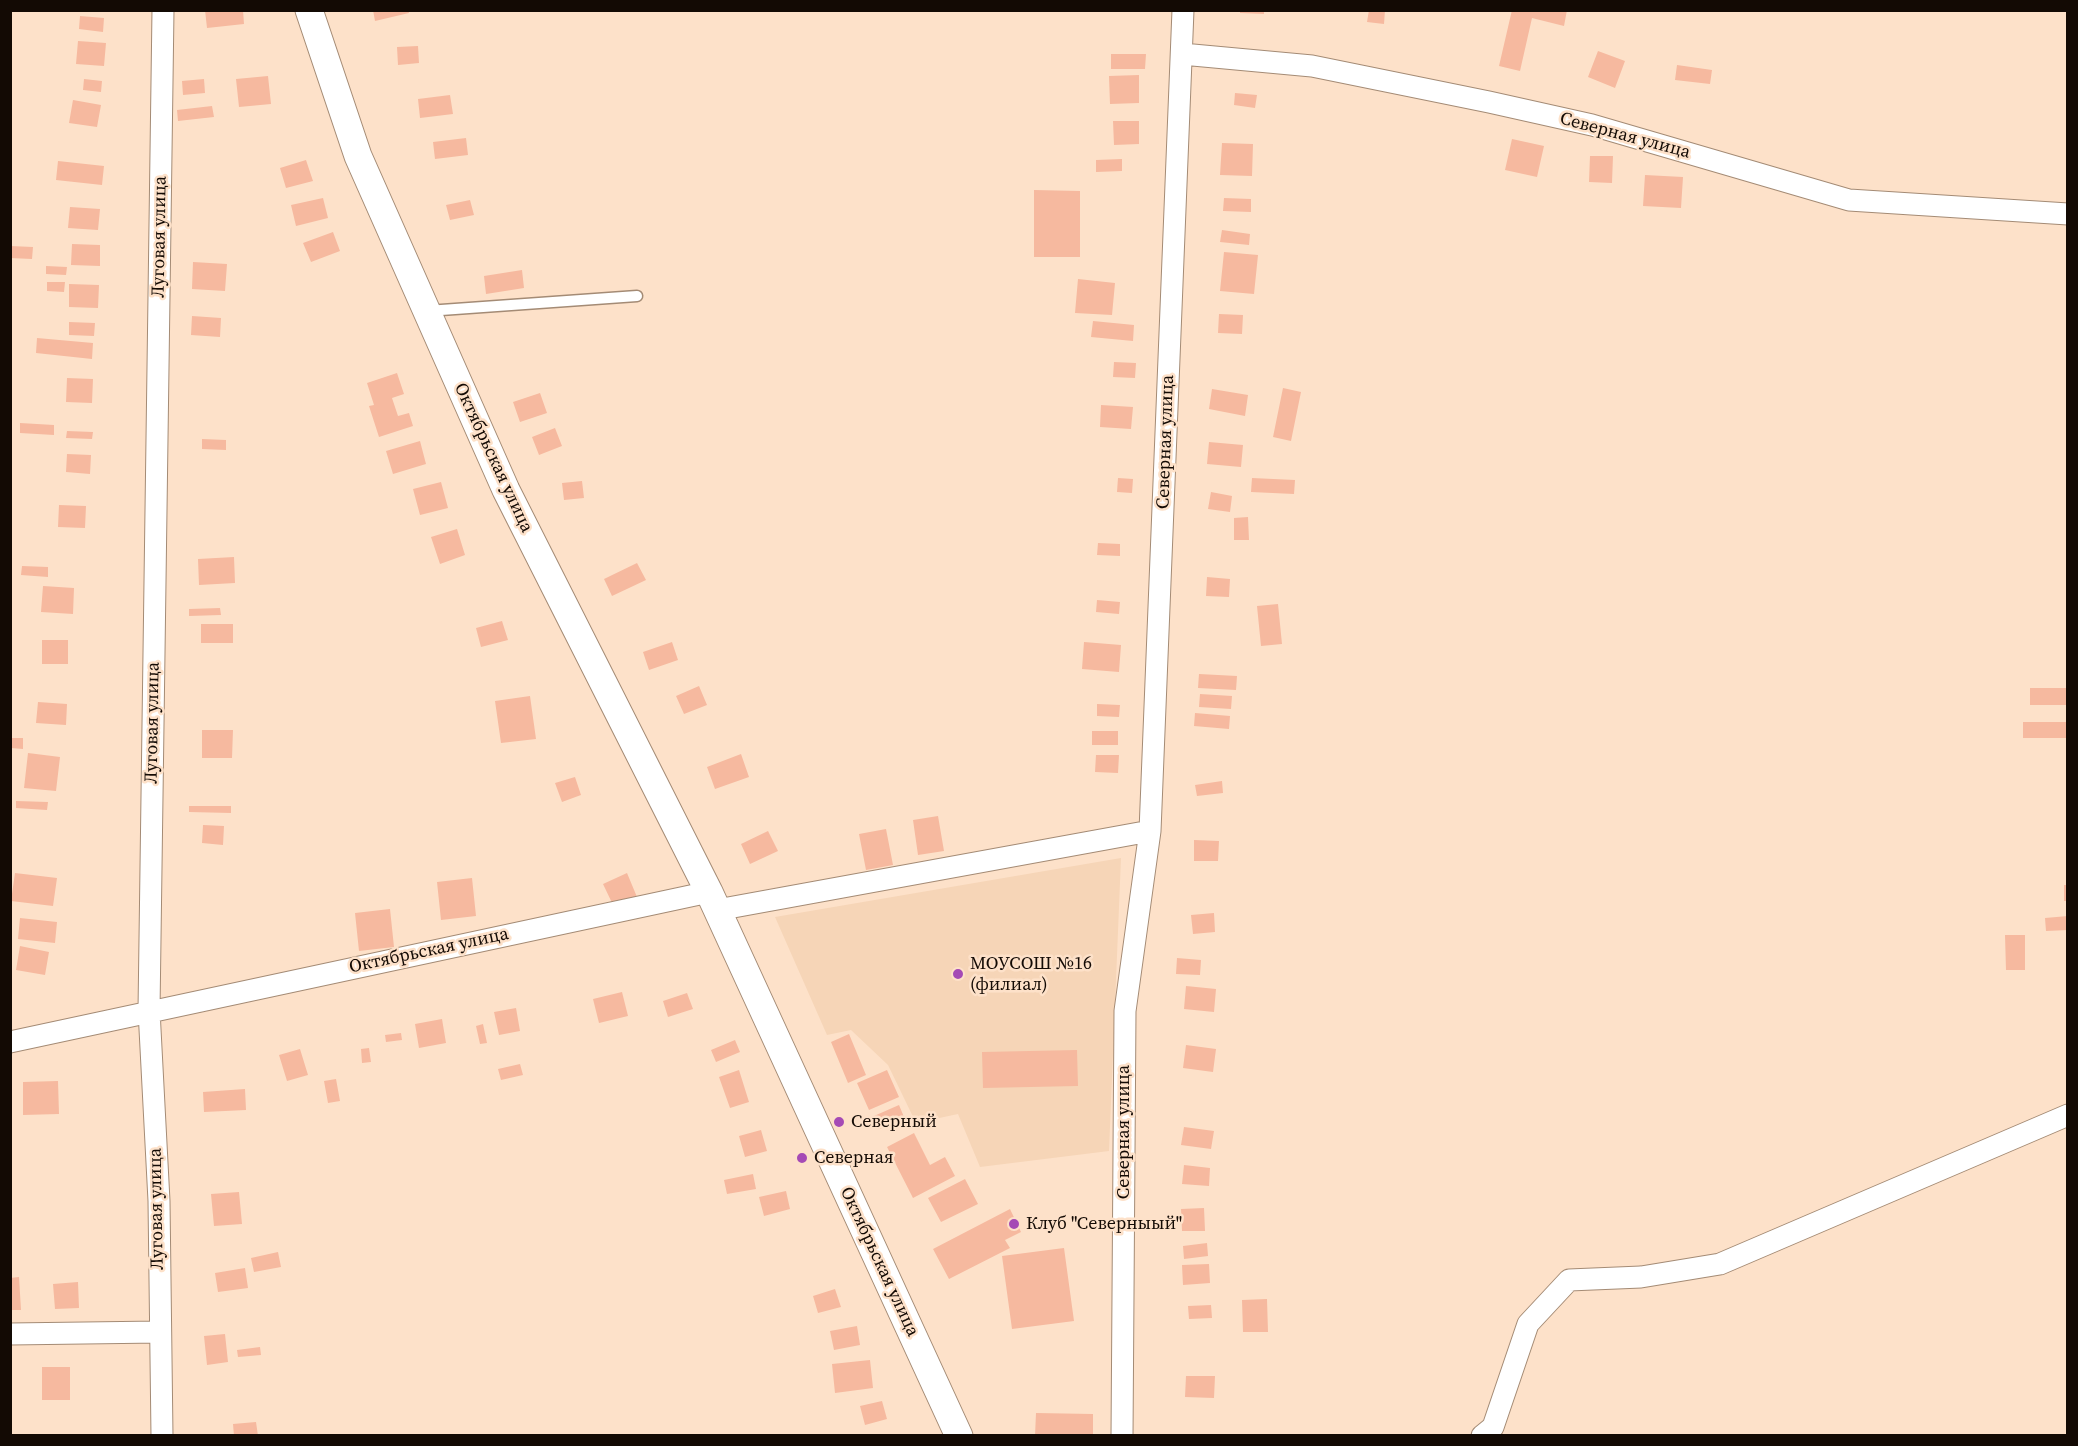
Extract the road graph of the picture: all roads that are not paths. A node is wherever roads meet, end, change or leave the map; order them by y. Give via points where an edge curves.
1 (163, 10) edge
2 (309, 10) edge
3 (1183, 10) edge
4 (1182, 54) junction
5 (2067, 214) edge
6 (637, 296) dead end
7 (427, 310) junction
8 (1150, 831) junction
9 (713, 901) junction
10 (149, 1010) junction
11 (10, 1042) edge
12 (2067, 1115) edge
13 (159, 1332) junction
14 (10, 1334) edge
15 (162, 1436) edge
16 (959, 1436) edge
17 (1122, 1436) edge
18 (1482, 1436) edge

1 - 10 street, Луговая улица
2 - 7 street, Октябрьская улица via 358,156
3 - 4 street, Северная улица
4 - 5 street, Северная улица via 1312,66 1489,102 1592,125 1849,200
4 - 8 street, Северная улица
6 - 7 lane
7 - 9 street, Октябрьская улица via 506,490
8 - 9 street
8 - 17 street, Северная улица via 1125,1011
9 - 10 street, Октябрьская улица
9 - 16 street, Октябрьская улица
10 - 11 street, Октябрьская улица
10 - 13 street, Луговая улица via 159,1201
12 - 18 street via 1720,1264 1641,1277 1569,1280 1528,1324 1493,1427
13 - 14 street
13 - 15 street, Луговая улица

